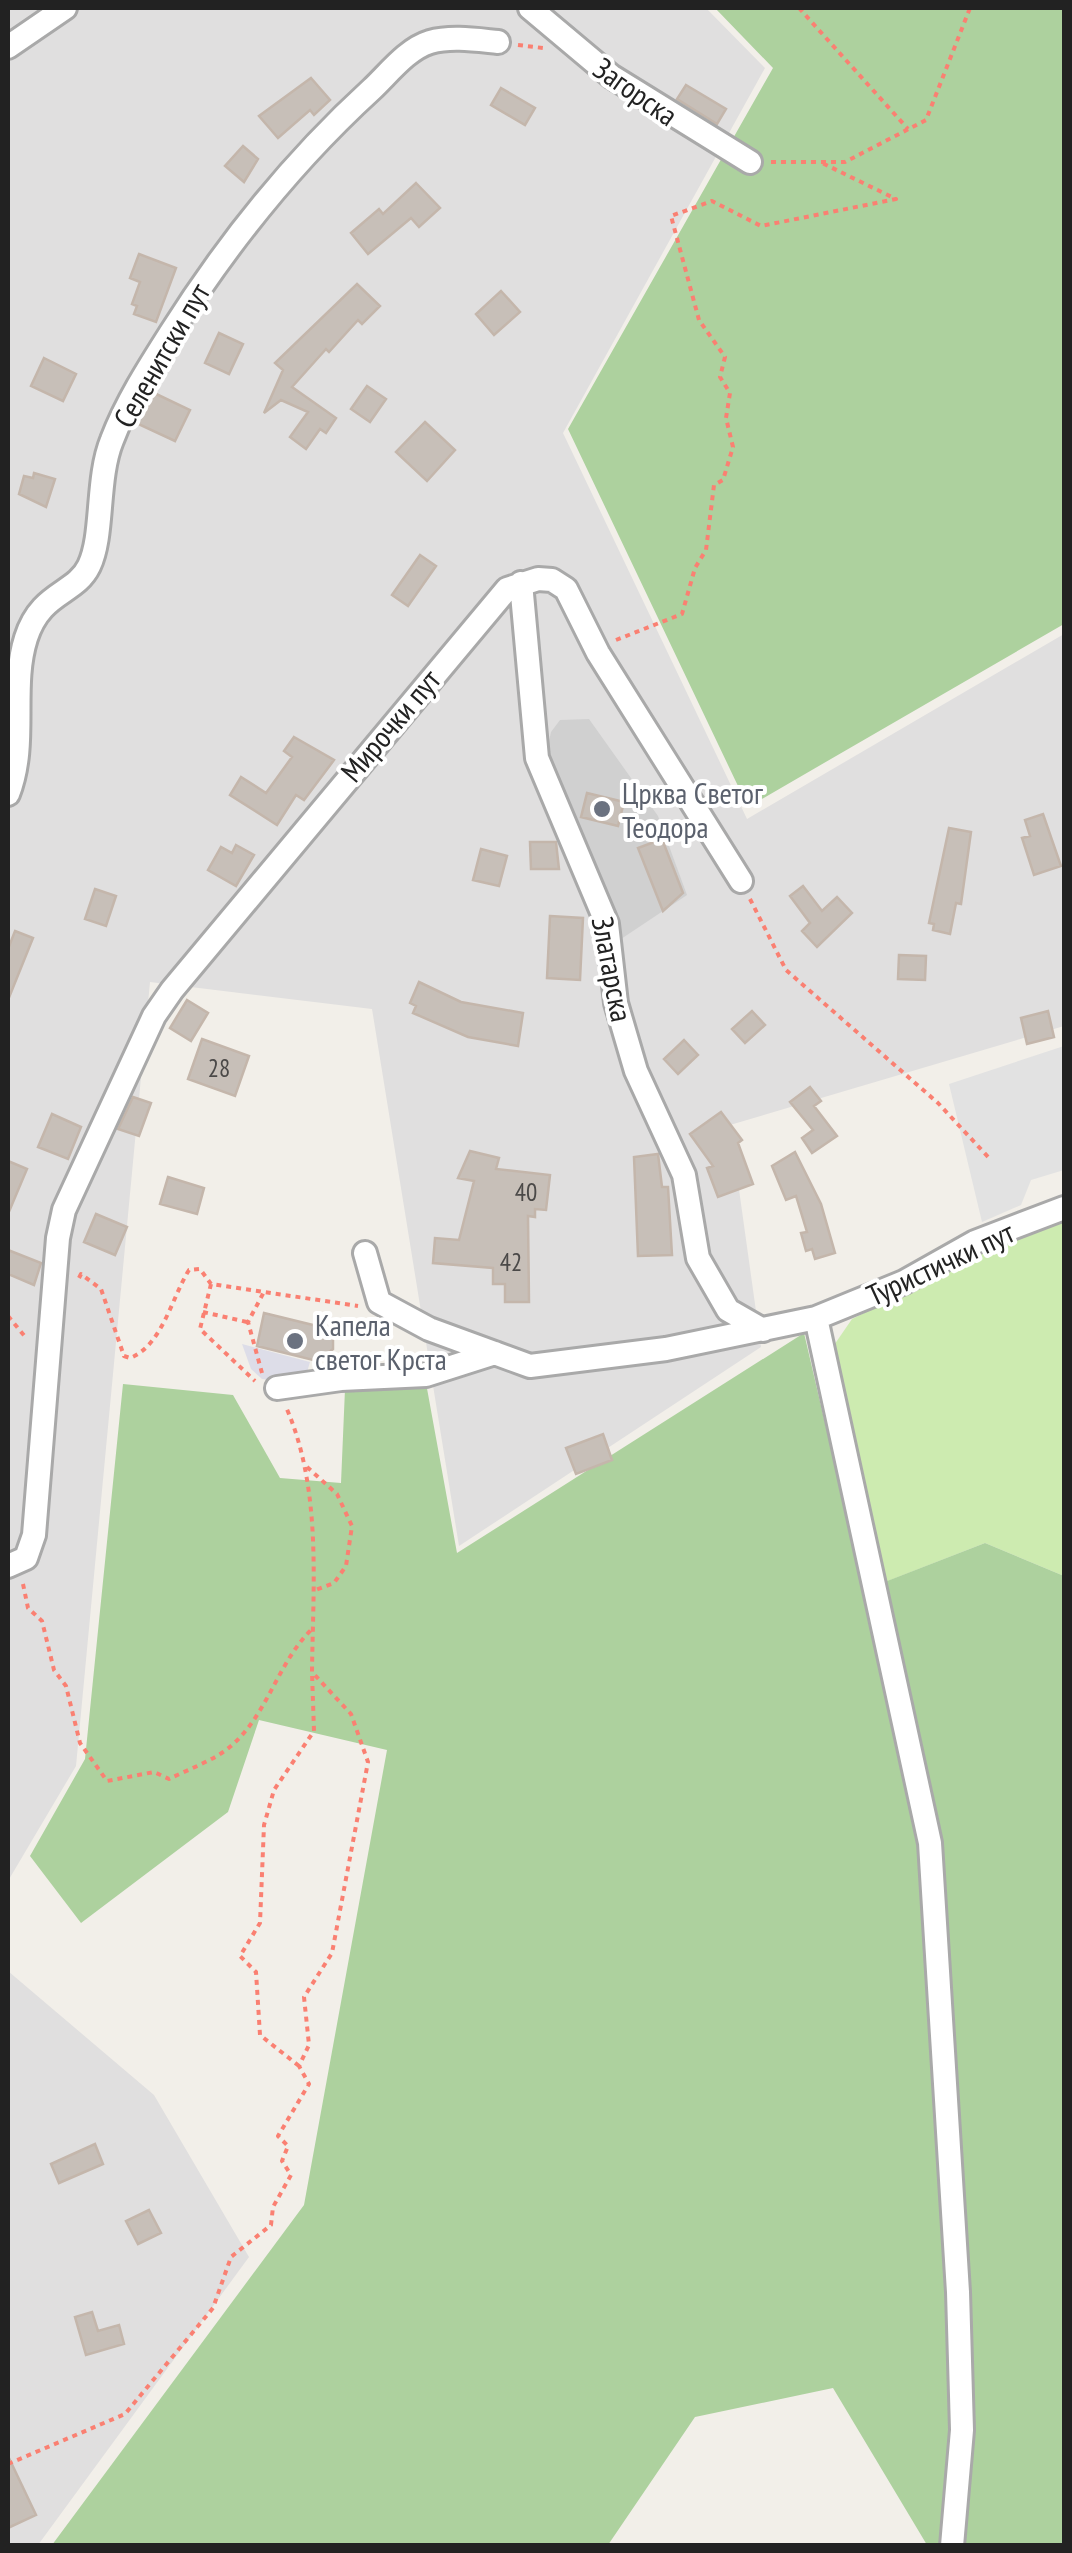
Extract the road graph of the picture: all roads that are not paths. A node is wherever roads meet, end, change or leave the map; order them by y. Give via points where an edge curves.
1 (65, 8) edge
2 (530, 8) edge
3 (498, 42) dead end
4 (8, 47) edge
5 (750, 162) road end
6 (521, 583) junction
7 (8, 794) edge
8 (742, 881) road end
9 (1064, 1208) edge
10 (364, 1253) dead end
11 (816, 1318) junction
12 (763, 1330) junction
13 (494, 1353) junction
14 (269, 1385) road end
15 (13, 1566) edge
16 (952, 2546) edge

1 - 4 street
2 - 5 street, Загорска via 611,76
3 - 7 street, Селенитски пут via 445,40 413,51 318,138 200,286 114,435 98,488 91,563 48,598 30,626 20,746
6 - 8 street via 552,580 566,589 598,653
6 - 12 street, Златарска via 537,758 607,924 616,1003 636,1071 684,1175 698,1258 728,1310
6 - 15 street, Мирочки пут via 496,599 154,1016 64,1210 34,1535 31,1549
9 - 11 street, Туристички пут via 975,1242 904,1282
10 - 13 street, Туристички пут via 379,1302
11 - 12 street, Туристички пут
11 - 16 street via 930,1844 959,2312 962,2430
12 - 13 street, Туристички пут via 530,1366
13 - 14 street via 426,1375

